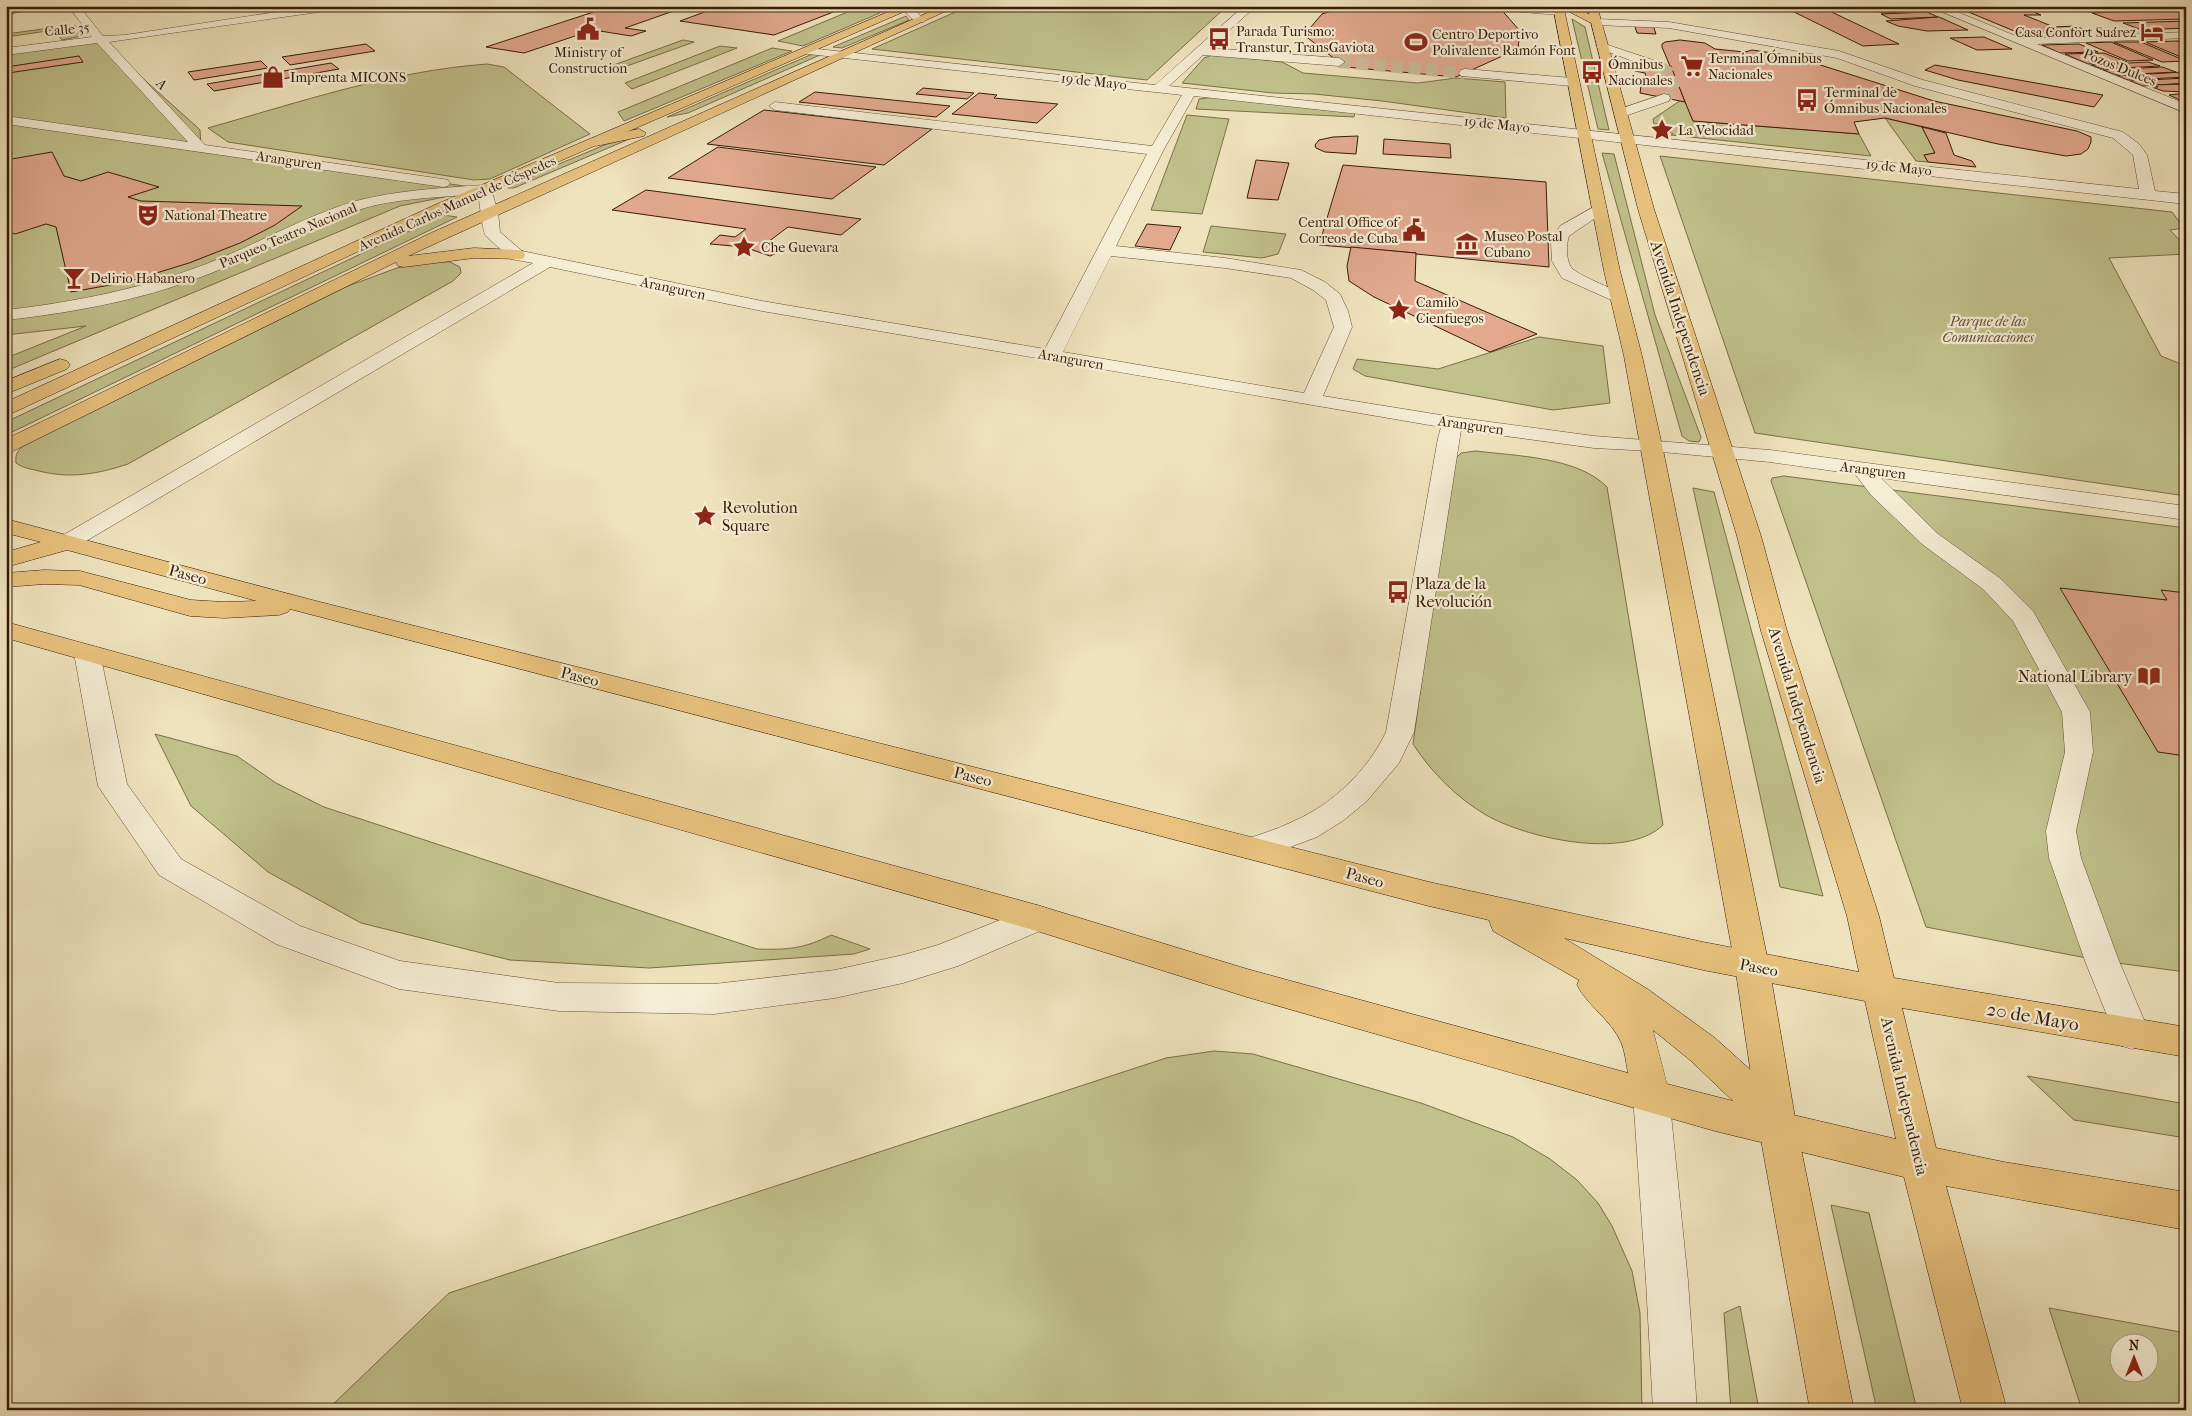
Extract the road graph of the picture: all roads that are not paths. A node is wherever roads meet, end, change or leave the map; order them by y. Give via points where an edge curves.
1 (73, 6) edge
2 (339, 6) edge
3 (894, 6) edge
4 (952, 6) edge
5 (1251, 6) edge
6 (1592, 6) edge
7 (1933, 6) edge
8 (910, 7) edge
9 (1497, 7) edge
10 (1562, 8) edge
11 (920, 20) junction
12 (1597, 22) junction
13 (2186, 36) edge
14 (101, 41) junction
15 (2018, 41) junction
16 (1602, 46) junction
17 (808, 51) junction
18 (1201, 51) junction
19 (6, 52) edge
20 (844, 54) junction
21 (1340, 62) tunnel mouth
22 (1658, 66) tunnel mouth
23 (1465, 73) tunnel mouth
24 (1572, 82) junction
25 (1159, 88) junction
26 (1191, 92) junction
27 (1664, 98) dead end
28 (775, 106) dead end
29 (2186, 109) edge
30 (1622, 113) junction
31 (697, 119) junction
32 (8, 121) edge
33 (1584, 133) junction
34 (1629, 138) junction
35 (596, 142) junction
36 (200, 147) junction
37 (1156, 151) junction
38 (484, 189) junction
39 (2150, 195) junction
40 (2186, 199) edge
41 (442, 207) junction
42 (1599, 208) junction
43 (490, 212) junction
44 (1105, 250) junction
45 (517, 254) junction
46 (547, 262) junction
47 (359, 274) junction
48 (1618, 298) junction
49 (6, 315) edge
50 (122, 338) dead end
51 (1052, 355) junction
52 (77, 357) dead end
53 (6, 388) edge
54 (1311, 400) junction
55 (6, 410) edge
56 (1453, 423) junction
57 (1651, 445) junction
58 (6, 447) edge
59 (1723, 452) junction
60 (1861, 468) junction
61 (2186, 513) edge
62 (6, 526) edge
63 (68, 542) junction
64 (6, 560) edge
65 (6, 579) edge
66 (303, 605) junction
67 (6, 630) edge
68 (87, 653) junction
69 (1255, 848) junction
70 (1457, 900) junction
71 (1037, 918) junction
72 (1563, 952) junction
73 (1752, 966) junction
74 (1881, 990) junction
75 (2132, 1034) junction
76 (2186, 1042) edge
77 (1651, 1095) junction
78 (1778, 1129) junction
79 (1920, 1163) junction
80 (2179, 1215) edge
81 (1676, 1410) edge
82 (1832, 1410) edge
83 (1985, 1410) edge

1 - 14 street, A
2 - 14 street, Calle 35
3 - 8 street
4 - 11 main road, Avenida Carlos Manuel de Céspedes
5 - 18 street
6 - 12 main road, Avenida Independencia
7 - 15 street, Pozos Dulces
8 - 11 street
8 - 17 main road, Avenida Carlos Manuel de Céspedes
9 - 10 street
10 - 12 main road
10 - 24 main road
11 - 20 main road, Avenida Carlos Manuel de Céspedes
12 - 16 main road, Avenida Independencia
12 - 39 street via 1669,25 1839,55 1919,84 2118,135 2138,152 2143,162 2145,188
13 - 15 street
14 - 19 street, Calle 35
14 - 36 street, A
15 - 29 street, Pozos Dulces
16 - 22 street
16 - 30 main road, Avenida Independencia
17 - 20 street, 19 de Mayo
17 - 35 main road, Avenida Carlos Manuel de Céspedes
18 - 21 street
18 - 25 street
20 - 25 street, 19 de Mayo
20 - 31 main road, Avenida Carlos Manuel de Céspedes
23 - 24 street
24 - 33 main road
25 - 26 street, 19 de Mayo
26 - 33 street, 19 de Mayo
26 - 37 street
27 - 30 street
28 - 37 street
30 - 34 main road, Avenida Independencia
31 - 35 main road
31 - 43 main road, Avenida Carlos Manuel de Céspedes
32 - 36 street, Aranguren
33 - 34 street, 19 de Mayo
33 - 42 main road
34 - 39 street, 19 de Mayo
34 - 59 main road, Avenida Independencia via 1652,228
35 - 38 main road, Avenida Carlos Manuel de Céspedes
36 - 38 street, Aranguren
37 - 44 street
38 - 41 main road, Avenida Carlos Manuel de Céspedes
38 - 43 street, Aranguren
38 - 49 street, Parqueo Teatro Nacional via 362,204 175,280 82,304
39 - 40 street, 19 de Mayo
41 - 50 main road via 352,238
41 - 55 main road, Avenida Carlos Manuel de Céspedes
42 - 48 main road
42 - 48 street via 1561,233 1558,246 1560,261 1568,274
43 - 45 street, Aranguren via 492,233
43 - 47 main road, Avenida Carlos Manuel de Céspedes
44 - 51 street
44 - 54 street via 1225,262 1295,274 1319,286 1334,298 1343,327
45 - 46 street, Aranguren
45 - 47 main road via 433,256
46 - 51 street, Aranguren via 762,306
46 - 63 street
47 - 58 main road, Avenida Carlos Manuel de Céspedes
48 - 57 main road
51 - 54 street, Aranguren
52 - 53 main road
54 - 56 street, Aranguren
56 - 57 street, Aranguren via 1594,442
56 - 69 street via 1400,732 1389,756 1357,793 1333,812 1306,829
57 - 59 street, Aranguren
57 - 73 main road
59 - 60 street, Aranguren
59 - 74 main road, Avenida Independencia via 1774,632 1863,916
60 - 61 street, Aranguren
60 - 75 street via 1930,539 1992,584 2024,617 2076,712 2079,752 2061,832 2065,858
62 - 63 main road
63 - 64 main road
63 - 65 main road
63 - 66 main road, Paseo
65 - 66 main road via 80,578 190,608 224,610
66 - 69 main road, Paseo
67 - 68 main road
68 - 71 main road
68 - 71 street via 113,786 170,867 288,935 399,975 559,997 714,999 835,984 903,969 946,956
69 - 70 main road, Paseo
70 - 72 main road
70 - 73 main road, Paseo
71 - 77 main road via 1247,983
72 - 77 main road via 1616,1008 1638,1037
72 - 78 main road via 1662,1017 1727,1068 1752,1094
73 - 74 main road, Paseo
73 - 78 main road
74 - 75 main road, 20 de Mayo
74 - 79 main road, Avenida Independencia
75 - 76 main road, 20 de Mayo
77 - 78 main road
77 - 81 street
78 - 79 main road
78 - 82 main road
79 - 80 main road
79 - 83 main road, Avenida Independencia

